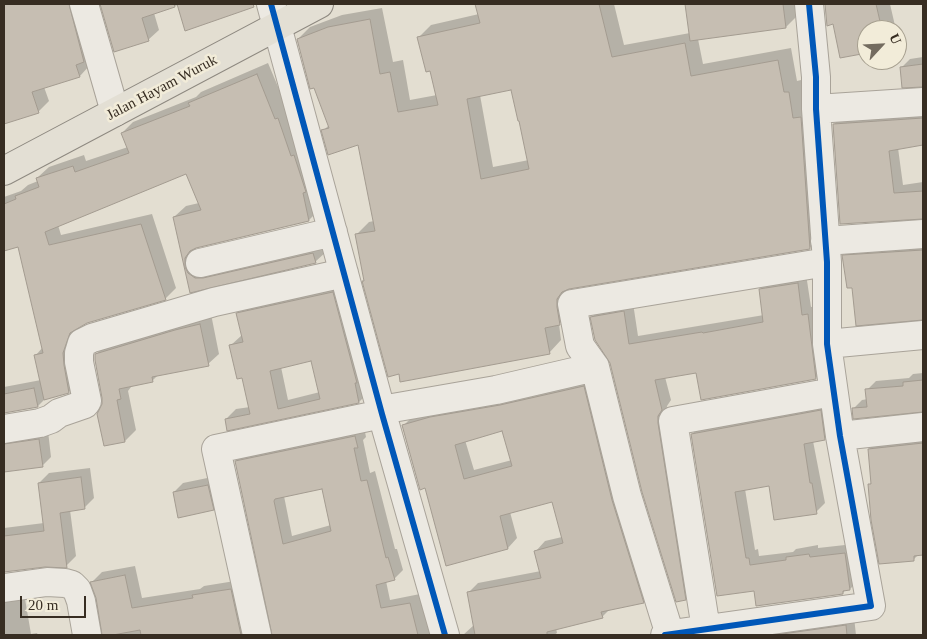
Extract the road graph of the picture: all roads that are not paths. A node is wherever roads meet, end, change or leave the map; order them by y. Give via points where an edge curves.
1 (84, 4) edge
2 (319, 4) edge
3 (809, 4) edge
4 (274, 15) edge
5 (923, 102) edge
6 (816, 109) junction
7 (115, 112) junction
8 (4, 171) edge
9 (333, 232) junction
10 (923, 234) edge
11 (826, 252) junction
12 (200, 263) dead end
13 (344, 273) junction
14 (923, 335) edge
15 (827, 344) junction
16 (595, 367) junction
17 (833, 392) junction
18 (382, 412) junction
19 (923, 427) edge
20 (4, 428) edge
21 (840, 436) junction
22 (4, 588) edge
23 (706, 629) junction
24 (755, 629) edge
25 (87, 635) edge
26 (257, 635) edge
27 (445, 635) edge
28 (668, 635) edge

1 - 7 street
2 - 4 main road, Jalan Hayam Wuruk
3 - 6 street
4 - 7 main road, Jalan Hayam Wuruk
4 - 9 street
5 - 6 street
6 - 11 street
7 - 8 main road, Jalan Hayam Wuruk
9 - 12 street
9 - 13 street
10 - 11 street
11 - 15 street
11 - 16 street via 572,304 580,346
13 - 18 street
13 - 20 street via 214,302 92,338 82,343 78,362 85,404 40,423
14 - 15 street
15 - 17 street
16 - 18 street
16 - 28 street via 627,496
17 - 21 street
17 - 23 street via 673,421
18 - 26 street via 216,450
18 - 27 street
19 - 21 street
21 - 24 street via 871,606
22 - 25 street via 47,582 72,585 81,601
23 - 24 street
23 - 28 street

